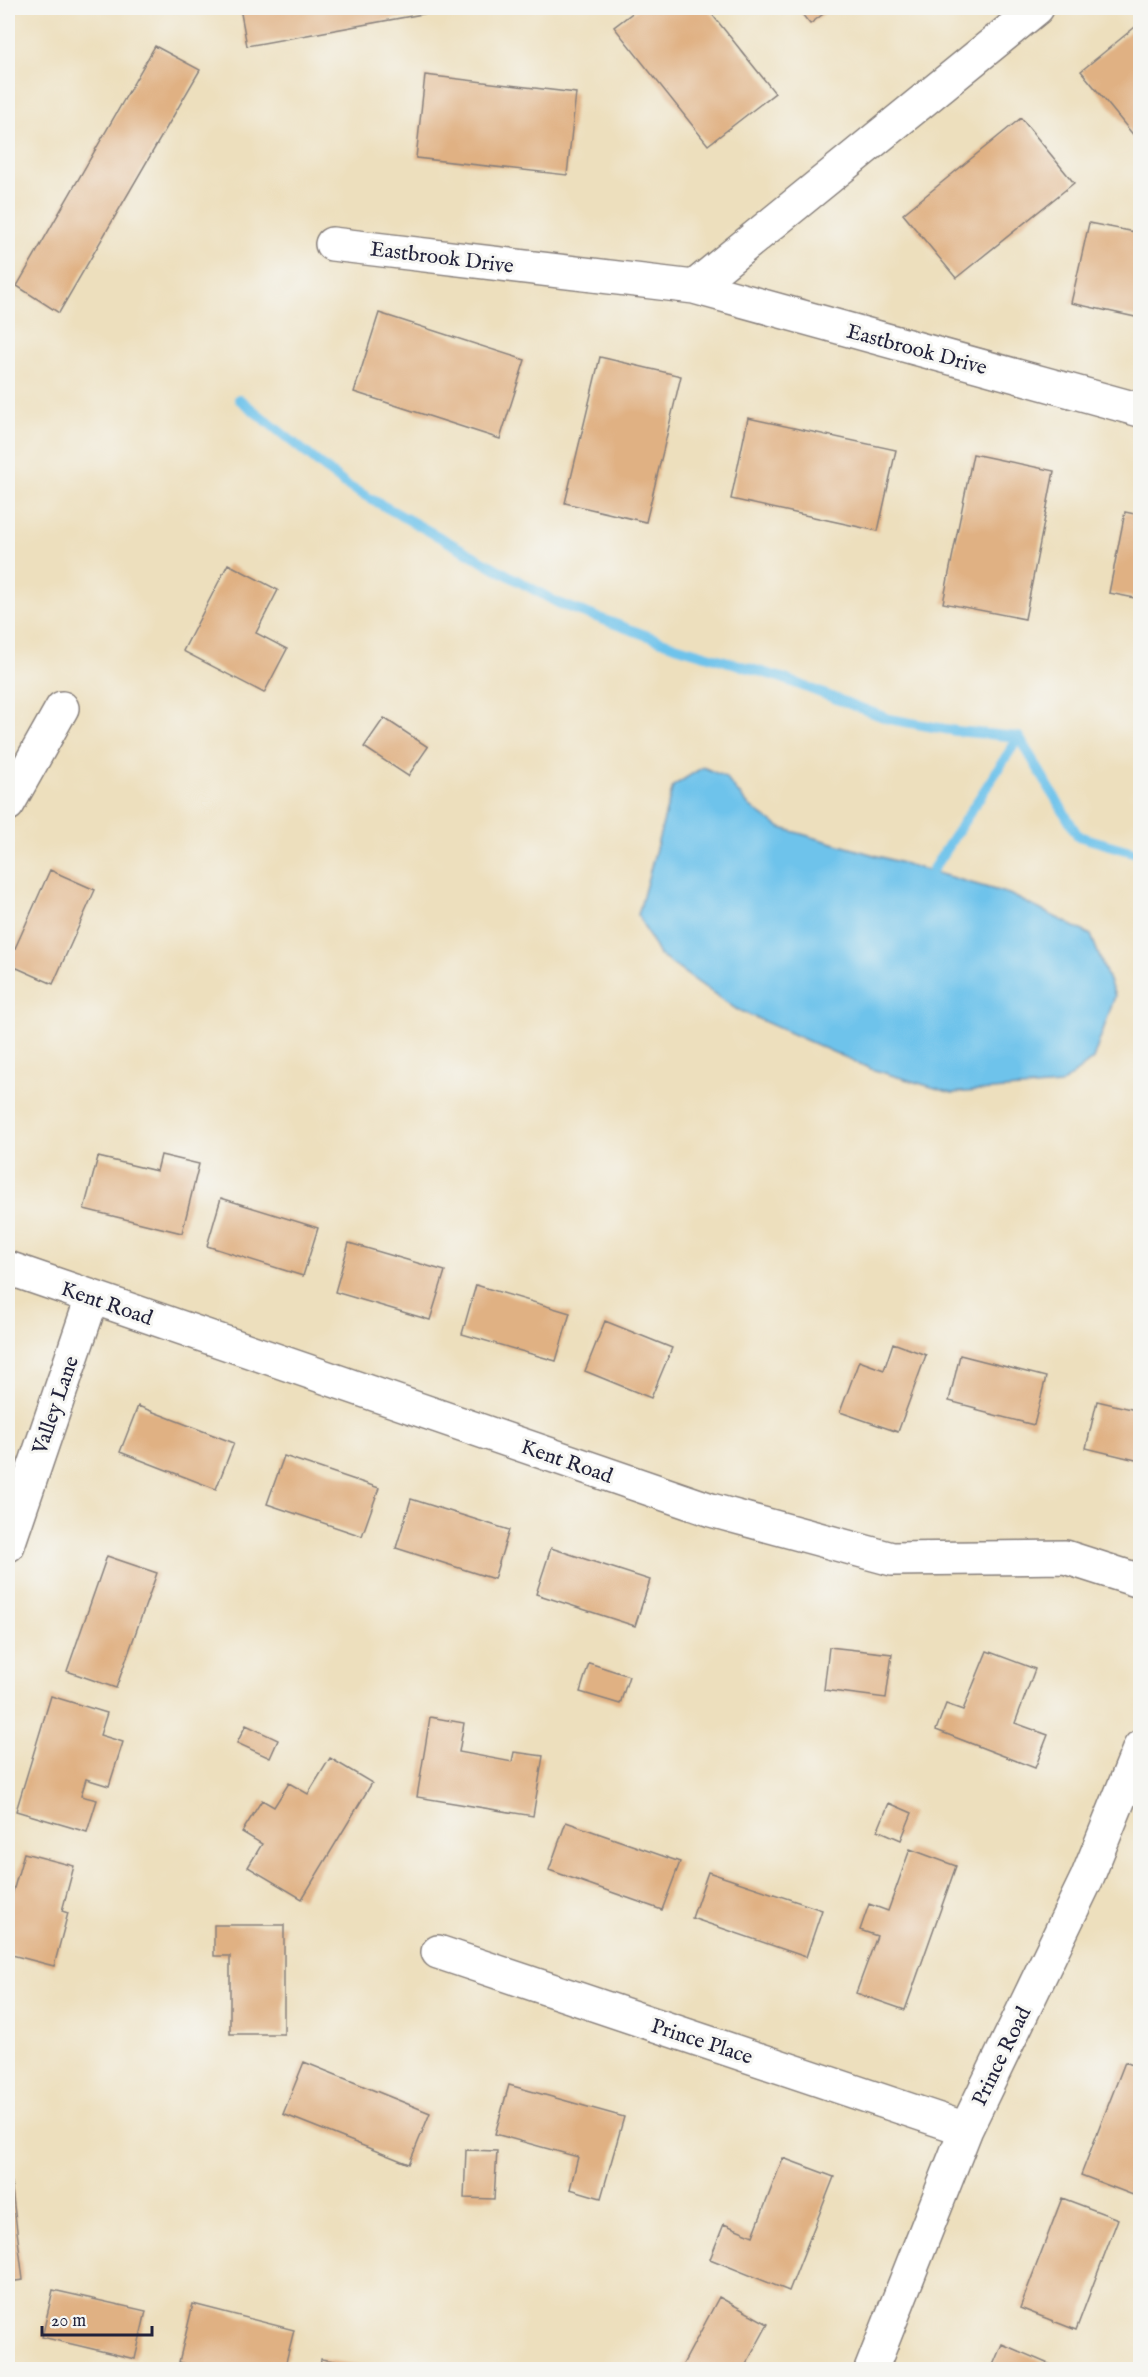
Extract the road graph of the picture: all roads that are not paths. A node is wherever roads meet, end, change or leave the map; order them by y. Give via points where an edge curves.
1 (1037, 8) edge
2 (332, 244) dead end
3 (694, 287) junction
4 (1140, 410) edge
5 (62, 708) dead end
6 (8, 804) edge
7 (8, 1268) edge
8 (92, 1298) junction
9 (8, 1545) edge
10 (1140, 1581) edge
11 (1140, 1746) edge
12 (438, 1952) dead end
13 (966, 2129) junction
14 (871, 2370) edge

1 - 3 street
2 - 3 street, Eastbrook Drive
3 - 4 street, Eastbrook Drive
5 - 6 street
7 - 8 street, Kent Road
8 - 9 street, Valley Lane
8 - 10 street, Kent Road via 722,1514 892,1559 1065,1557
11 - 13 street, Prince Road via 1087,1878
12 - 13 street, Prince Place
13 - 14 street, Prince Road

